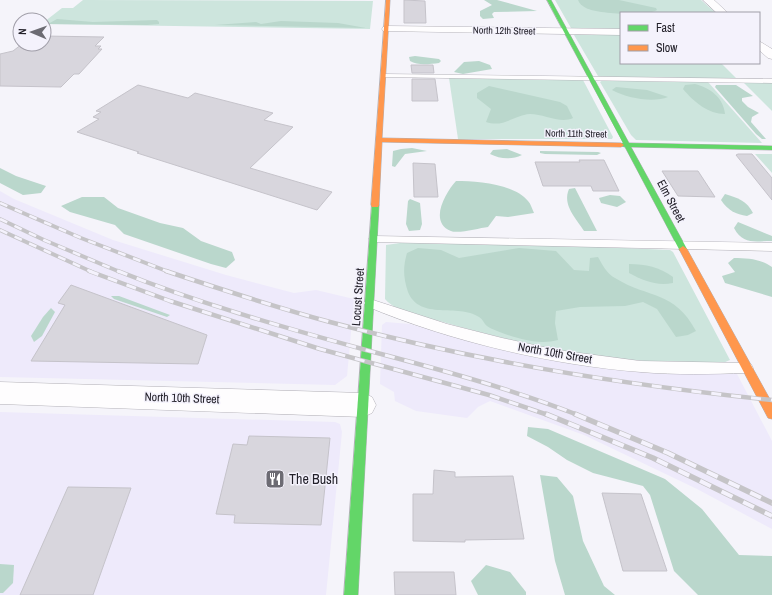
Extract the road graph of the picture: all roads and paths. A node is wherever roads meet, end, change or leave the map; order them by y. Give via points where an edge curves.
1 (388, 0) edge
2 (549, 0) edge
3 (708, 0) edge
4 (722, 12) edge
5 (387, 29) junction
6 (565, 31) junction
7 (620, 32) edge
8 (760, 45) edge
9 (772, 55) edge
10 (384, 76) junction
11 (591, 79) junction
12 (772, 81) edge
13 (380, 140) junction
14 (628, 145) junction
15 (772, 148) edge
16 (374, 239) junction
17 (681, 245) junction
18 (772, 247) edge
19 (370, 303) junction
20 (747, 368) junction
21 (758, 388) junction
22 (772, 388) edge
23 (0, 393) edge
24 (363, 405) junction
25 (772, 414) edge
26 (351, 595) edge

1 - 5 street, Locust Street
2 - 6 street, Elm Street
3 - 4 street
5 - 6 street, North 12th Street
5 - 10 street, Locust Street
6 - 7 street, North 12th Street
6 - 11 street, Elm Street
8 - 9 street
10 - 11 lane
10 - 13 street, Locust Street
11 - 12 lane
11 - 14 street, Elm Street
13 - 14 street, North 11th Street
13 - 16 street, Locust Street
14 - 15 street, North 11th Street
14 - 17 street, Elm Street
16 - 17 lane
16 - 19 street, Locust Street
17 - 18 lane
17 - 20 street, Elm Street
19 - 20 lane, North 10th Street via 398,315 475,337 545,353 668,368
19 - 24 street, Locust Street
20 - 21 street, Elm Street
21 - 22 lane
21 - 25 street, Elm Street
23 - 24 street, North 10th Street
24 - 26 street, Locust Street

